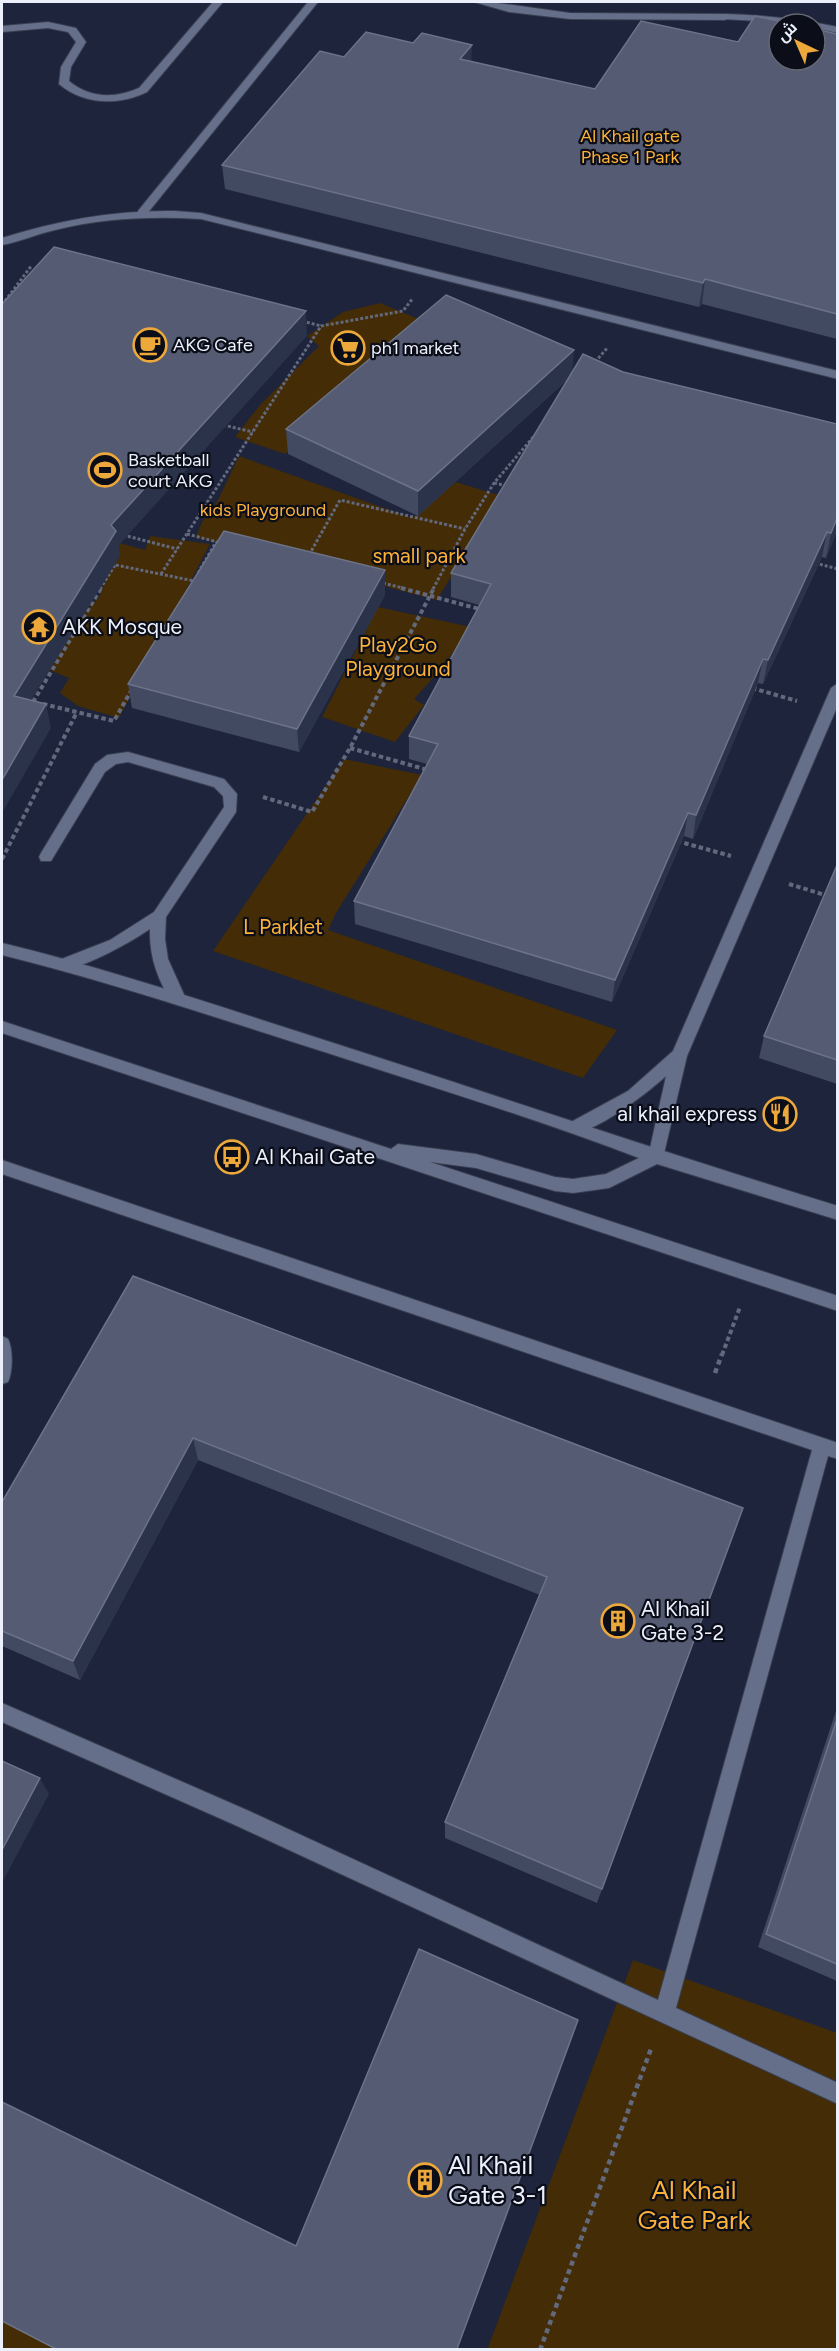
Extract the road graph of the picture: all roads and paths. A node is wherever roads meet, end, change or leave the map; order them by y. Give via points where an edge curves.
1 (218, 2) edge
2 (313, 2) edge
3 (479, 2) edge
4 (767, 18) edge
5 (2, 30) edge
6 (142, 213) junction
7 (2, 242) edge
8 (435, 272) junction
9 (298, 320) edge
10 (630, 321) junction
11 (321, 326) junction
12 (592, 366) edge
13 (837, 375) edge
14 (218, 423) edge
15 (539, 429) edge
16 (253, 432) junction
17 (494, 483) junction
18 (517, 489) edge
19 (465, 529) junction
20 (187, 534) junction
21 (122, 535) edge
22 (216, 542) junction
23 (227, 544) edge
24 (177, 549) junction
25 (104, 562) edge
26 (304, 563) edge
27 (815, 563) edge
28 (115, 565) junction
29 (837, 569) edge
30 (161, 574) junction
31 (373, 580) edge
32 (194, 581) junction
33 (188, 591) edge
34 (429, 594) junction
35 (486, 611) edge
36 (137, 681) edge
37 (748, 687) edge
38 (837, 688) edge
39 (22, 699) edge
40 (33, 702) junction
41 (828, 710) junction
42 (76, 712) junction
43 (350, 748) junction
44 (430, 771) edge
45 (219, 783) junction
46 (670, 839) edge
47 (46, 857) dead end
48 (2, 858) edge
49 (759, 870) junction
50 (837, 898) edge
51 (159, 916) junction
52 (2, 949) edge
53 (64, 964) junction
54 (178, 999) junction
55 (2, 1027) edge
56 (679, 1056) junction
57 (577, 1127) junction
58 (376, 1150) junction
59 (656, 1157) junction
60 (2, 1167) edge
61 (837, 1213) edge
62 (752, 1276) junction
63 (837, 1304) edge
64 (2, 1344) edge
65 (2, 1376) edge
66 (703, 1403) junction
67 (830, 1448) edge
68 (2, 1712) edge
69 (664, 2014) junction
70 (837, 2094) edge
71 (540, 2349) edge

1 - 5 street via 143,90 116,98 86,97 63,82 66,67 81,42 72,30 48,25
2 - 6 street
3 - 4 street via 549,14
6 - 7 street via 71,221
6 - 8 street via 230,221
8 - 10 street
8 - 11 path via 403,311
9 - 11 path
10 - 12 path
10 - 13 street
11 - 16 path
14 - 16 path
15 - 17 path
16 - 20 path
17 - 18 path
17 - 19 path
19 - 26 path via 340,500
19 - 34 path
20 - 22 path
20 - 24 path
21 - 24 path
22 - 23 path
22 - 32 path
24 - 30 path
25 - 28 path
27 - 29 path
28 - 30 path
28 - 40 path
30 - 32 path
31 - 34 path
32 - 33 path
34 - 35 path
34 - 43 path
36 - 42 path via 114,721
37 - 41 path
38 - 41 street
39 - 40 path
40 - 42 path
41 - 49 street
42 - 48 path
43 - 44 path
43 - 45 path via 312,812
45 - 47 street via 128,757 112,759 100,768
45 - 51 street via 230,794 231,808
46 - 49 path
49 - 50 path
49 - 56 street
51 - 53 street via 115,944
51 - 54 street via 158,959 165,980
52 - 53 street
53 - 54 street
54 - 57 street
55 - 58 street
56 - 57 street via 634,1096
56 - 59 street
57 - 59 street
58 - 59 street via 476,1161 573,1186 609,1181
58 - 62 street
59 - 61 street
60 - 66 street
62 - 63 street
62 - 66 path
64 - 65 street
66 - 67 street
67 - 69 street
68 - 69 street via 242,1818
69 - 70 street
69 - 71 path

